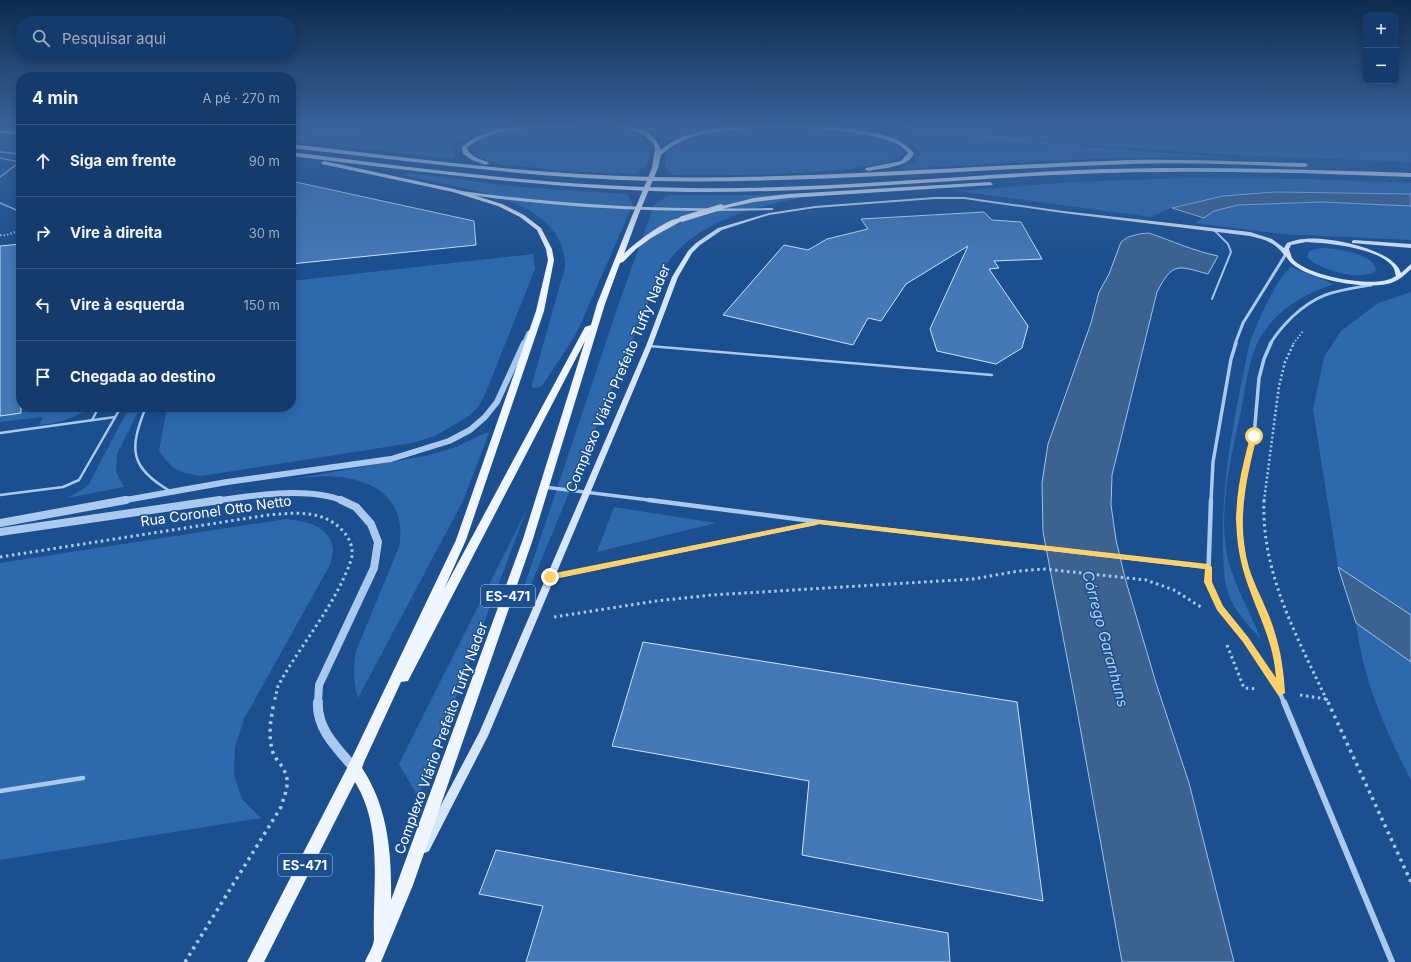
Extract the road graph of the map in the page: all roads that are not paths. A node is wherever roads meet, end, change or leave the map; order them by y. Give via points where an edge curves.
1 (10, 170) edge
2 (358, 170) edge
3 (423, 170) edge
4 (504, 170) edge
5 (520, 170) edge
6 (654, 170) edge
7 (862, 170) edge
8 (970, 170) edge
9 (1283, 171) junction
10 (541, 174) junction
11 (1411, 175) edge
12 (0, 177) edge
13 (768, 178) junction
14 (1061, 180) dead end
15 (994, 184) dead end
16 (454, 191) junction
17 (0, 203) edge
18 (815, 207) junction
19 (16, 210) edge
20 (1214, 230) junction
21 (1319, 240) junction
22 (1411, 246) edge
23 (1286, 254) junction
24 (1411, 266) edge
25 (615, 269) junction
26 (1399, 277) junction
27 (1373, 284) junction
28 (1212, 298) dead end
29 (601, 304) junction
30 (540, 311) junction
31 (649, 346) junction
32 (992, 375) dead end
33 (96, 412) edge
34 (118, 412) edge
35 (144, 412) edge
36 (115, 416) junction
37 (92, 420) junction
38 (0, 433) edge
39 (544, 487) junction
40 (171, 492) junction
41 (587, 492) junction
42 (0, 495) edge
43 (820, 522) junction
44 (0, 523) edge
45 (0, 532) edge
46 (1208, 567) junction
47 (550, 577) junction
48 (1280, 693) junction
49 (354, 768) junction
50 (83, 778) dead end
51 (0, 791) edge
52 (405, 885) junction
53 (380, 945) junction
54 (255, 962) edge
55 (373, 962) edge
56 (1392, 962) edge

1 - 12 lane
2 - 16 main road
3 - 9 main road via 531,182 658,190 766,189 1112,171
4 - 10 main road
5 - 10 main road
6 - 25 main road, Complexo Viário Prefeito Tuffy Nader / ES-471, bridge
7 - 13 main road
8 - 13 main road
9 - 11 main road
9 - 14 main road via 1196,172
10 - 13 main road via 651,179
15 - 25 main road, bridge via 788,196 721,207 663,228 640,242
16 - 18 main road via 553,204 626,209 702,211
16 - 30 main road via 512,210 531,222 545,239 551,260
17 - 19 lane
18 - 20 main road, Complexo Viário Prefeito Tuffy Nader via 908,199 967,199
18 - 31 main road, Complexo Viário Prefeito Tuffy Nader via 747,219 720,229 698,244 684,260 675,277
20 - 23 main road, Complexo Viário Prefeito Tuffy Nader via 1250,234 1274,242
20 - 28 lane via 1232,250
21 - 22 main road
21 - 23 main road via 1289,244
21 - 26 main road via 1348,244 1377,254 1396,266 1400,272
23 - 27 main road, Complexo Viário Prefeito Tuffy Nader via 1299,266 1325,277
23 - 46 street via 1243,323 1231,359 1213,462
24 - 26 main road
25 - 29 main road, Complexo Viário Prefeito Tuffy Nader / ES-471
26 - 27 main road, Complexo Viário Prefeito Tuffy Nader via 1394,281
27 - 48 street via 1334,291 1303,307 1282,327 1271,342 1259,378 1254,436 1244,476 1238,518 1245,567 1276,651
29 - 39 main road, Complexo Viário Prefeito Tuffy Nader / ES-471
29 - 49 main road, Complexo Viário Prefeito Tuffy Nader / ES-471
30 - 40 street, Rua Coronel Otto Netto via 497,402 470,430 449,441 377,462
30 - 49 main road via 461,540
31 - 32 lane
31 - 41 main road, Complexo Viário Prefeito Tuffy Nader
33 - 37 lane
34 - 36 lane
35 - 40 lane via 135,437 136,458 142,472
36 - 37 lane
36 - 42 lane via 79,480 63,487
37 - 38 lane
39 - 41 street
39 - 52 main road, Complexo Viário Prefeito Tuffy Nader / ES-471 via 528,539
40 - 44 street, Rua Coronel Otto Netto
41 - 43 street
41 - 47 main road, Complexo Viário Prefeito Tuffy Nader
43 - 46 street
43 - 47 street
45 - 49 street, Rua Coronel Otto Netto via 257,495 310,494 333,497 356,507 371,524 378,542 374,568 319,685 317,712 326,735
46 - 48 street via 1208,582 1220,608
47 - 52 main road, Complexo Viário Prefeito Tuffy Nader via 483,736
48 - 56 street
49 - 53 main road via 368,791 382,840 384,865
49 - 54 main road, ES-471
50 - 51 lane
52 - 53 main road, ES-471
53 - 55 main road, ES-471

